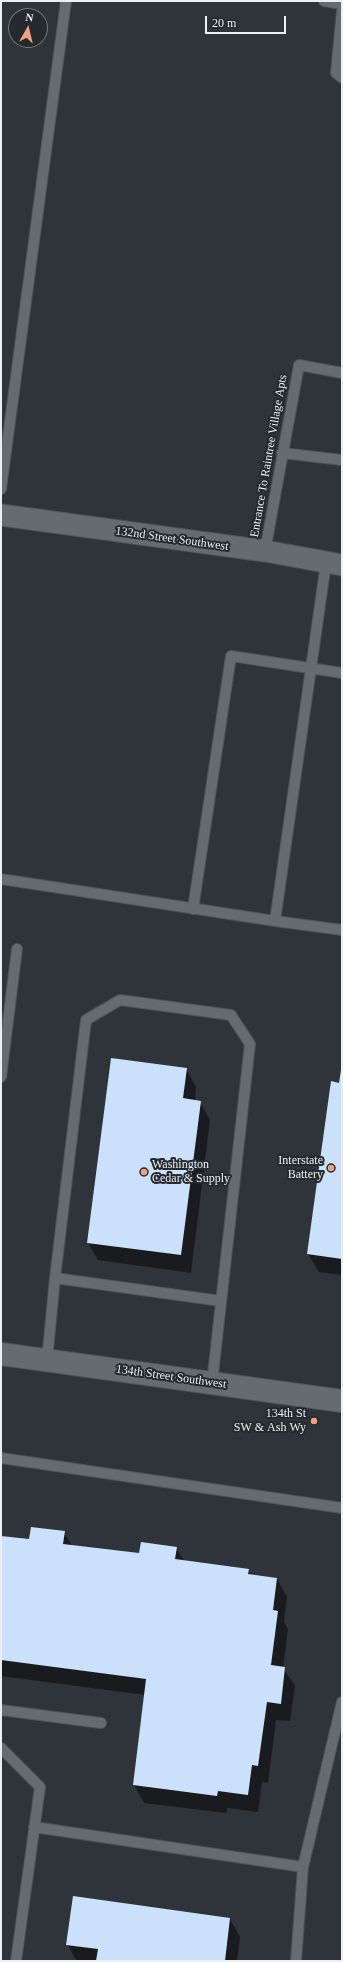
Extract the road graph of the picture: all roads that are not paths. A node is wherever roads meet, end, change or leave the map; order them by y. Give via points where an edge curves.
1 (66, 1) edge
2 (324, 1) edge
3 (342, 4) edge
4 (342, 11) edge
5 (342, 78) edge
6 (342, 373) edge
7 (282, 453) junction
8 (342, 460) edge
9 (1, 489) edge
10 (1, 515) edge
11 (265, 551) junction
12 (334, 564) edge
13 (312, 668) junction
14 (342, 673) edge
15 (1, 879) edge
16 (193, 909) junction
17 (275, 921) junction
18 (342, 930) edge
19 (17, 949) dead end
20 (1, 1077) edge
21 (55, 1278) junction
22 (221, 1301) junction
23 (1, 1354) edge
24 (47, 1360) junction
25 (212, 1383) junction
26 (342, 1401) edge
27 (1, 1458) edge
28 (342, 1508) edge
29 (342, 1702) edge
30 (1, 1710) edge
31 (101, 1723) dead end
32 (1, 1748) edge
33 (34, 1828) junction
34 (303, 1867) junction
35 (16, 1961) edge
36 (296, 1961) edge

1 - 9 lane
2 - 3 lane
4 - 5 lane via 336,73
6 - 7 lane, Entrance To Raintree Village Apts via 299,365
7 - 8 lane
7 - 11 lane, Entrance To Raintree Village Apts
10 - 11 street, 132nd Street Southwest
11 - 12 street, 132nd Street Southwest
12 - 13 lane
13 - 14 lane
13 - 16 lane via 231,656
13 - 17 lane
15 - 16 lane
16 - 17 lane
17 - 18 lane
19 - 20 lane
21 - 22 lane
21 - 22 lane via 86,1020 120,1000 231,1015 250,1044
21 - 24 lane
22 - 25 lane
23 - 24 street, 134th Street Southwest
24 - 25 street, 134th Street Southwest
25 - 26 street, 134th Street Southwest
27 - 28 lane
29 - 34 lane
30 - 31 lane
32 - 33 lane via 40,1787
33 - 34 lane
33 - 35 lane
34 - 36 lane

